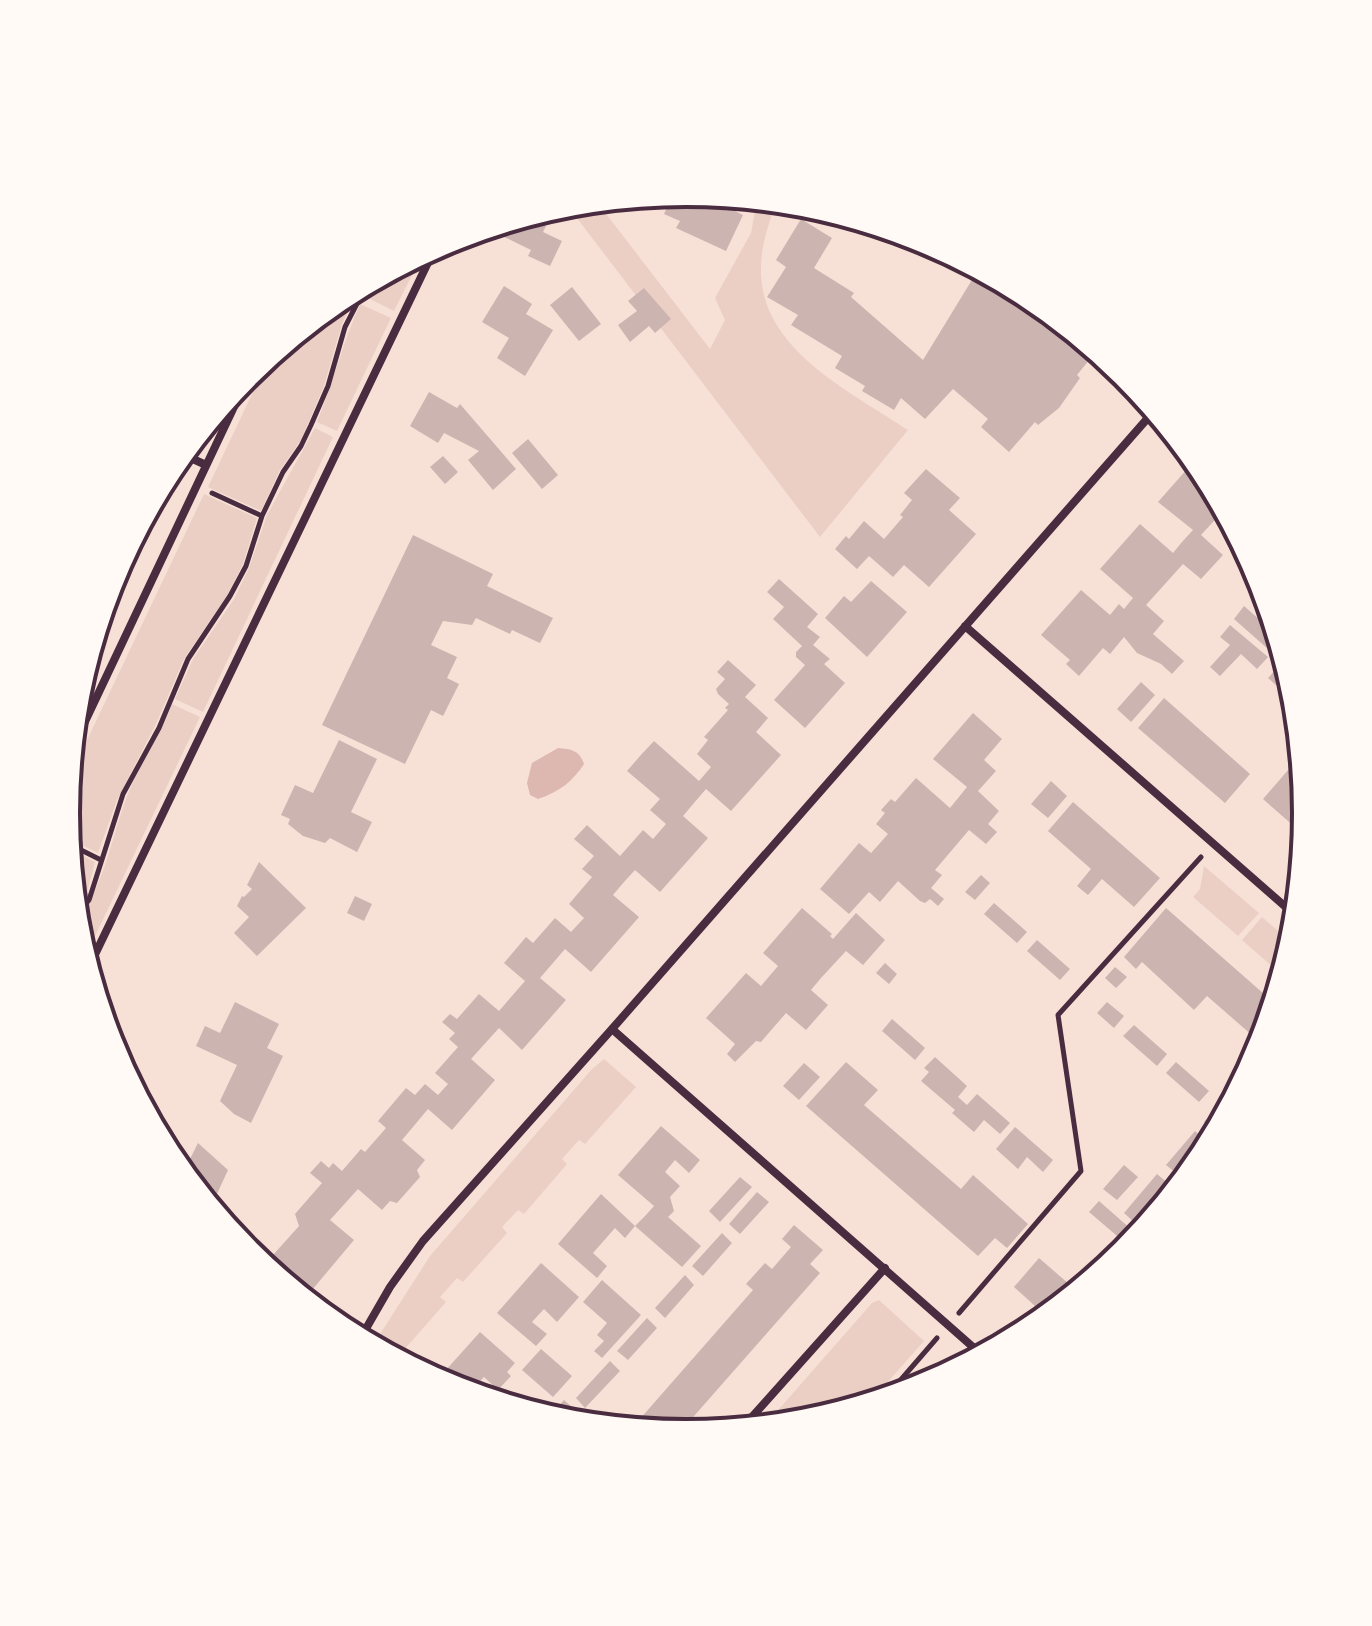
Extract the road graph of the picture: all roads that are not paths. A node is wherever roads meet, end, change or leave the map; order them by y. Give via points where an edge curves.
1 (427, 265) edge
2 (232, 411) edge
3 (1147, 419) edge
4 (194, 459) edge
5 (206, 465) junction
6 (965, 626) junction
7 (89, 714) edge
8 (1284, 906) edge
9 (97, 951) edge
10 (612, 1029) junction
11 (885, 1268) junction
12 (366, 1328) edge
13 (973, 1347) edge
14 (754, 1415) edge

1 - 9 street
2 - 5 street
3 - 6 street
4 - 5 street
5 - 7 street
6 - 8 street
6 - 10 street
10 - 11 street
10 - 12 street via 423,1241
11 - 13 street
11 - 14 street

